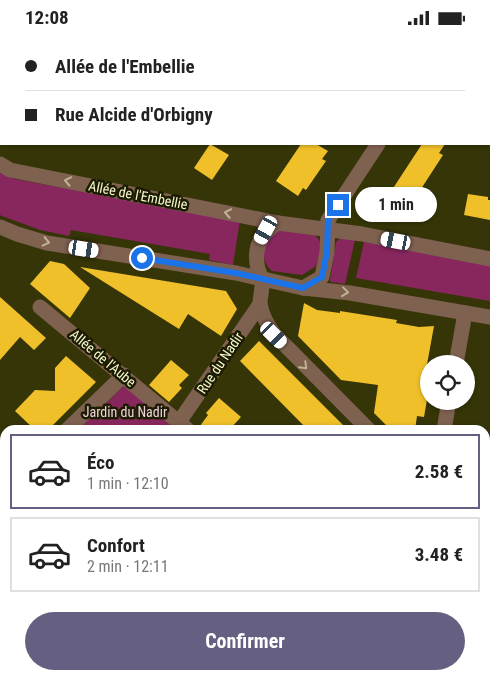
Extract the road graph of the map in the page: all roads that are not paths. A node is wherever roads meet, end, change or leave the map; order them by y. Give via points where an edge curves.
1 (377, 145) edge
2 (0, 164) edge
3 (278, 223) junction
4 (0, 227) edge
5 (328, 229) junction
6 (490, 259) edge
7 (262, 280) junction
8 (303, 288) junction
9 (260, 304) junction
10 (40, 307) dead end
11 (465, 313) junction
12 (490, 317) edge
13 (458, 355) edge
14 (124, 375) junction
15 (447, 410) edge
16 (72, 425) edge
17 (183, 425) edge
18 (185, 425) edge
19 (363, 425) edge
20 (445, 425) edge

1 - 5 street via 328,220
3 -> 2 street, Allée de l'Embellie via 10,170
3 - 5 street, Allée de l'Embellie
3 - 7 street via 266,230 260,241 257,252
4 -> 7 street via 47,243
5 - 6 street, Allée de l'Embellie
5 - 8 street via 322,277
7 - 8 street
7 - 9 street
8 -> 11 street
9 - 18 street, Rue du Nadir
9 -> 19 street via 274,335
10 - 14 street, Allée de l'Aube
11 - 12 street
11 - 13 street
14 - 16 street
14 - 17 street, Allée de l'Aube
15 - 20 street

